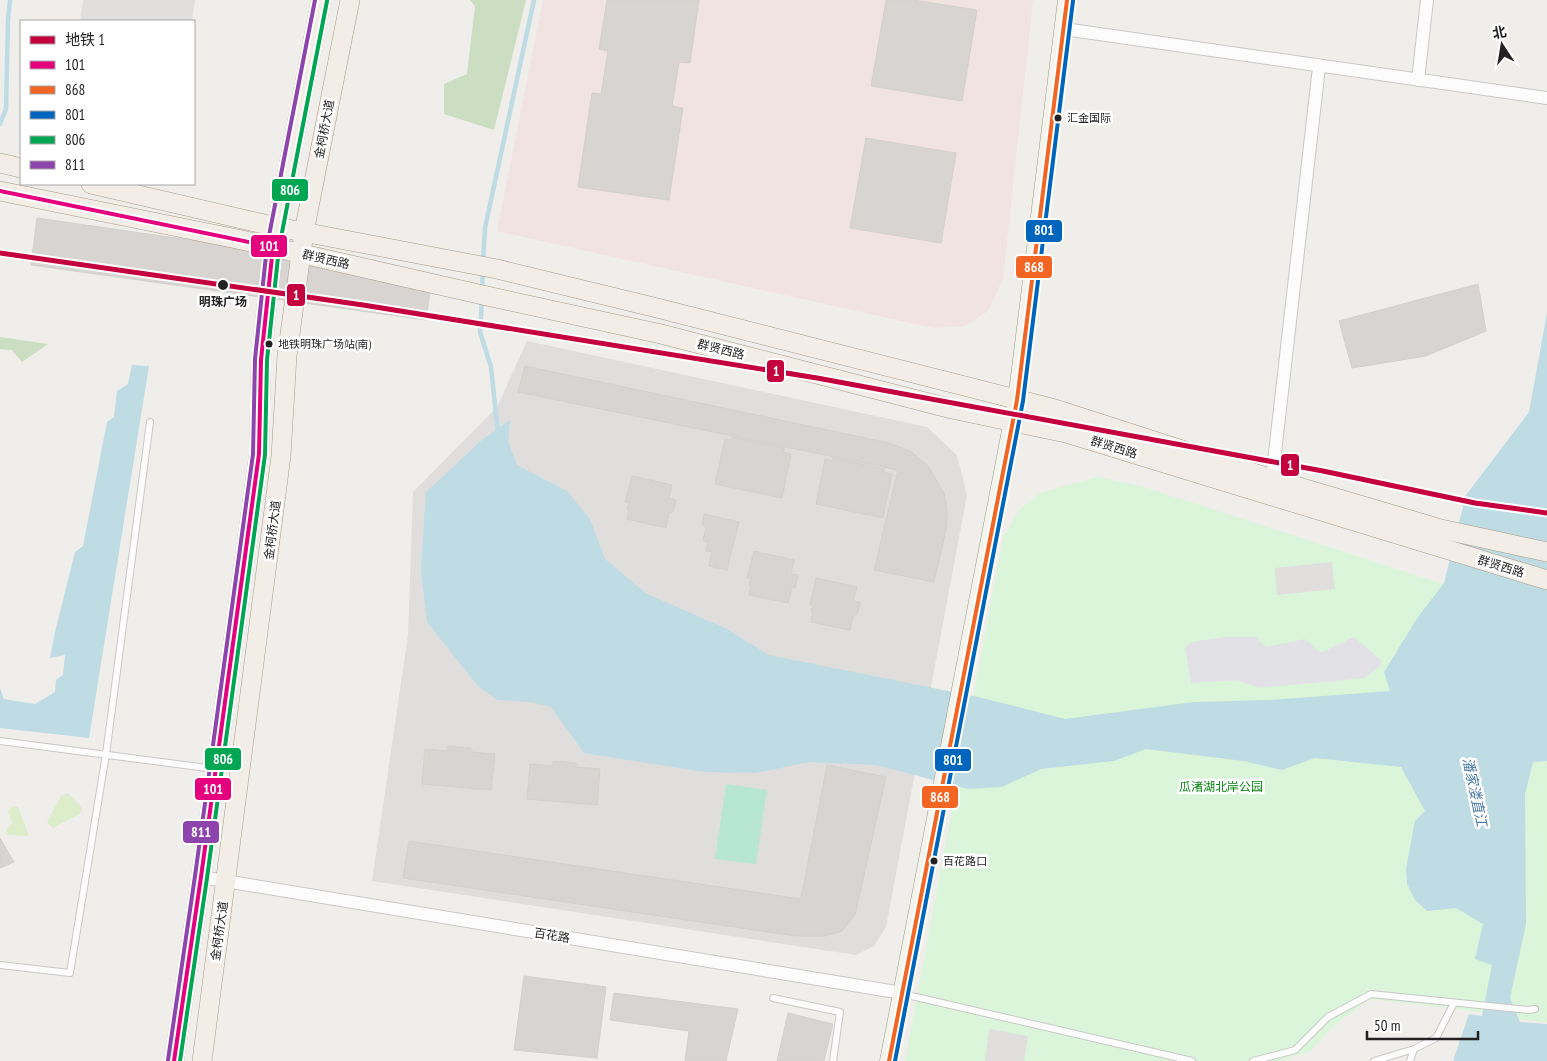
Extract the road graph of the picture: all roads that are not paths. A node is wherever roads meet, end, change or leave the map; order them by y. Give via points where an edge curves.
1 (321, 0) edge
2 (350, 0) edge
3 (1067, 0) edge
4 (1427, 0) edge
5 (1064, 29) junction
6 (1319, 66) junction
7 (1418, 80) junction
8 (1547, 98) edge
9 (95, 185) edge
10 (0, 191) edge
11 (277, 227) junction
12 (304, 232) junction
13 (273, 247) junction
14 (301, 253) junction
15 (1017, 400) junction
16 (150, 422) dead end
17 (1013, 422) junction
18 (1272, 479) junction
19 (1436, 536) junction
20 (1547, 552) edge
21 (1547, 580) edge
22 (0, 741) edge
23 (106, 754) junction
24 (216, 769) junction
25 (201, 877) junction
26 (226, 881) junction
27 (0, 965) edge
28 (902, 993) junction
29 (773, 998) dead end
30 (1454, 1003) junction
31 (1535, 1009) dead end
32 (1414, 1049) junction
33 (174, 1061) edge
34 (202, 1061) edge
35 (833, 1061) edge
36 (889, 1061) edge
37 (1192, 1061) edge
38 (1254, 1061) edge
39 (1374, 1061) edge
40 (1410, 1061) edge

1 - 11 main road, 金柯桥大道
2 - 12 main road, 金柯桥大道
3 - 5 street
4 - 7 street
5 - 6 street
5 - 15 street
6 - 7 street
6 - 18 street
7 - 8 street
9 - 11 main road, 群贤西路
10 - 13 main road, 群贤西路
11 - 12 main road, 群贤西路
11 - 13 main road, 金柯桥大道
12 - 14 main road, 金柯桥大道
12 - 15 main road, 群贤西路 via 497,269
13 - 14 main road, 群贤西路
13 - 24 main road, 金柯桥大道 via 261,360 259,454
14 - 17 main road, 群贤西路 via 661,334
14 - 26 main road, 金柯桥大道 via 287,356 281,456
15 - 17 street
15 - 18 main road, 群贤西路 via 1055,409
16 - 23 lane
17 - 19 main road, 群贤西路 via 1066,433
17 - 28 street
18 - 19 main road, 群贤西路
19 - 20 main road, 群贤西路
19 - 21 main road, 群贤西路
22 - 23 lane
23 - 24 lane
23 - 27 lane via 70,973
24 - 25 main road, 金柯桥大道
25 - 26 street, 百花路
25 - 33 main road, 金柯桥大道
26 - 28 street, 百花路
26 - 34 main road, 金柯桥大道
28 - 36 street
28 - 37 lane
29 - 35 lane via 840,1012
30 - 31 lane
30 - 32 lane via 1436,1038
30 - 38 lane via 1371,994 1328,1017 1295,1050
32 - 39 lane
32 - 40 lane

